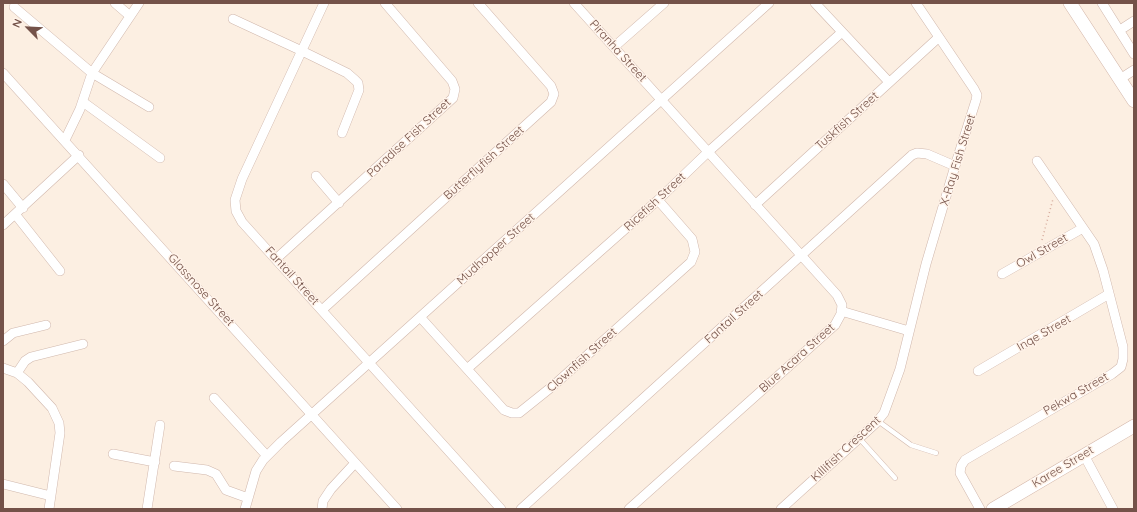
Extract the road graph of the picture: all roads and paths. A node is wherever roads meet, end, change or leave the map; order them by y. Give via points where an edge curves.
1 (115, 3) edge
2 (139, 3) edge
3 (324, 3) edge
4 (385, 3) edge
5 (478, 3) edge
6 (574, 3) edge
7 (664, 3) edge
8 (769, 3) edge
9 (815, 3) edge
10 (916, 3) edge
11 (1070, 3) edge
12 (1102, 3) edge
13 (14, 7) dead end
14 (130, 16) junction
15 (233, 19) dead end
16 (1134, 21) edge
17 (1120, 30) junction
18 (841, 33) junction
19 (938, 38) junction
20 (614, 48) junction
21 (302, 51) junction
22 (1134, 54) edge
23 (1134, 70) edge
24 (3, 73) edge
25 (92, 73) junction
26 (1120, 79) junction
27 (889, 82) junction
28 (661, 100) junction
29 (1134, 101) edge
30 (83, 102) junction
31 (149, 107) dead end
32 (342, 133) dead end
33 (65, 140) junction
34 (708, 152) junction
35 (79, 155) junction
36 (160, 158) dead end
37 (1037, 160) dead end
38 (955, 166) junction
39 (316, 176) dead end
40 (3, 184) edge
41 (1056, 187) junction
42 (658, 200) junction
43 (339, 203) junction
44 (755, 205) junction
45 (23, 208) junction
46 (15, 214) junction
47 (3, 225) edge
48 (1083, 228) junction
49 (1039, 254) junction
50 (801, 256) junction
51 (276, 259) junction
52 (60, 271) dead end
53 (1002, 274) dead end
54 (1109, 294) junction
55 (322, 310) junction
56 (841, 312) junction
57 (421, 318) junction
58 (46, 325) dead end
59 (909, 331) junction
60 (3, 341) edge
61 (83, 344) dead end
62 (368, 363) junction
63 (3, 368) edge
64 (467, 369) junction
65 (978, 371) dead end
66 (17, 373) junction
67 (214, 398) dead end
68 (311, 414) junction
69 (878, 421) junction
70 (160, 425) dead end
71 (1134, 426) edge
72 (859, 438) junction
73 (936, 453) dead end
74 (113, 454) dead end
75 (1084, 455) junction
76 (268, 456) junction
77 (155, 462) junction
78 (355, 463) junction
79 (174, 466) dead end
80 (895, 478) dead end
81 (3, 484) edge
82 (50, 496) junction
83 (248, 498) junction
84 (49, 509) edge
85 (147, 509) edge
86 (245, 509) edge
87 (322, 509) edge
88 (397, 509) edge
89 (501, 509) edge
90 (521, 509) edge
91 (629, 509) edge
92 (781, 509) edge
93 (980, 509) edge
94 (993, 509) edge
95 (1113, 509) edge

1 - 14 street
2 - 14 street
3 - 21 street, Fantail Street
4 - 43 street, Paradise Fish Street via 452,82 454,94 453,98
5 - 55 street, Butterflyfish Street via 551,86 554,94 552,99
6 - 20 street, Piranha Street
7 - 20 street
8 - 28 street, Mudhopper Street
9 - 18 street
10 - 19 street, X-Ray Fish Street
11 - 26 street
12 - 17 street
13 - 25 street
14 - 25 street
15 - 21 street
16 - 17 street
17 - 22 street
18 - 27 street
18 - 34 street, Ricefish Street
19 - 27 street, Tuskfish Street
19 - 38 street, X-Ray Fish Street via 977,95
20 - 28 street, Piranha Street
21 - 32 street via 347,73 358,83 358,90
21 - 51 street, Fantail Street via 242,179 235,200 236,211 242,222
23 - 26 street
24 - 33 street, Glassnose Street
25 - 30 street
25 - 31 street
26 - 29 street
27 - 44 street, Tuskfish Street
28 - 34 street, Blue Acara Street
28 - 57 street, Mudhopper Street
30 - 33 street
30 - 36 street
33 - 35 street, Glassnose Street
34 - 42 street, Ricefish Street
34 - 44 street, Blue Acara Street
35 - 45 street
35 - 68 street, Glassnose Street
37 - 41 street, Pekwa Street
38 - 50 street, Fantail Street via 932,155 920,152 915,154
38 - 59 street, X-Ray Fish Street
39 - 43 street
40 - 45 street
41 - 48 street, Pekwa Street
41 - 49 path
42 - 64 street, Ricefish Street
42 - 64 street, Clownfish Street via 692,239 695,248 694,259 554,385 527,408 519,413 512,413 504,410
43 - 51 street, Paradise Fish Street
44 - 50 street, Blue Acara Street
45 - 46 street
46 - 47 street
46 - 52 street
48 - 49 street, Owl Street
48 - 54 street, Pekwa Street via 1100,258
49 - 53 street, Owl Street
50 - 56 street, Blue Acara Street via 839,298
50 - 90 street, Fantail Street
51 - 55 street, Fantail Street
54 - 65 street, Inqe Street
54 - 93 street, Pekwa Street via 1124,354 1121,367 966,460 961,466 960,473
55 - 62 street, Fantail Street
56 - 59 street
56 - 91 street, Blue Acara Street via 835,325
57 - 62 street, Mudhopper Street
57 - 64 street, Clownfish Street
58 - 60 street via 13,333
59 - 69 street, Killifish Crescent via 900,369 884,412
61 - 66 street via 32,357 25,361
62 - 68 street, Mudhopper Street
62 - 89 street, Fantail Street
63 - 66 street
66 - 82 street via 52,408 59,423 60,433
67 - 76 street
68 - 76 street, Mudhopper Street
68 - 78 street, Glassnose Street
69 - 72 street, Killifish Crescent
69 - 73 lane via 911,445
70 - 77 street
71 - 75 street, Karee Street
72 - 80 lane
72 - 92 street, Killifish Crescent
74 - 77 street
75 - 94 street, Karee Street
75 - 95 street
76 - 83 street, Mudhopper Street via 256,471
77 - 85 street
78 - 87 street via 331,489 323,501
78 - 88 street, Glassnose Street
79 - 83 street via 207,470 216,474 226,490
81 - 82 street
82 - 84 street
83 - 86 street, Mudhopper Street

